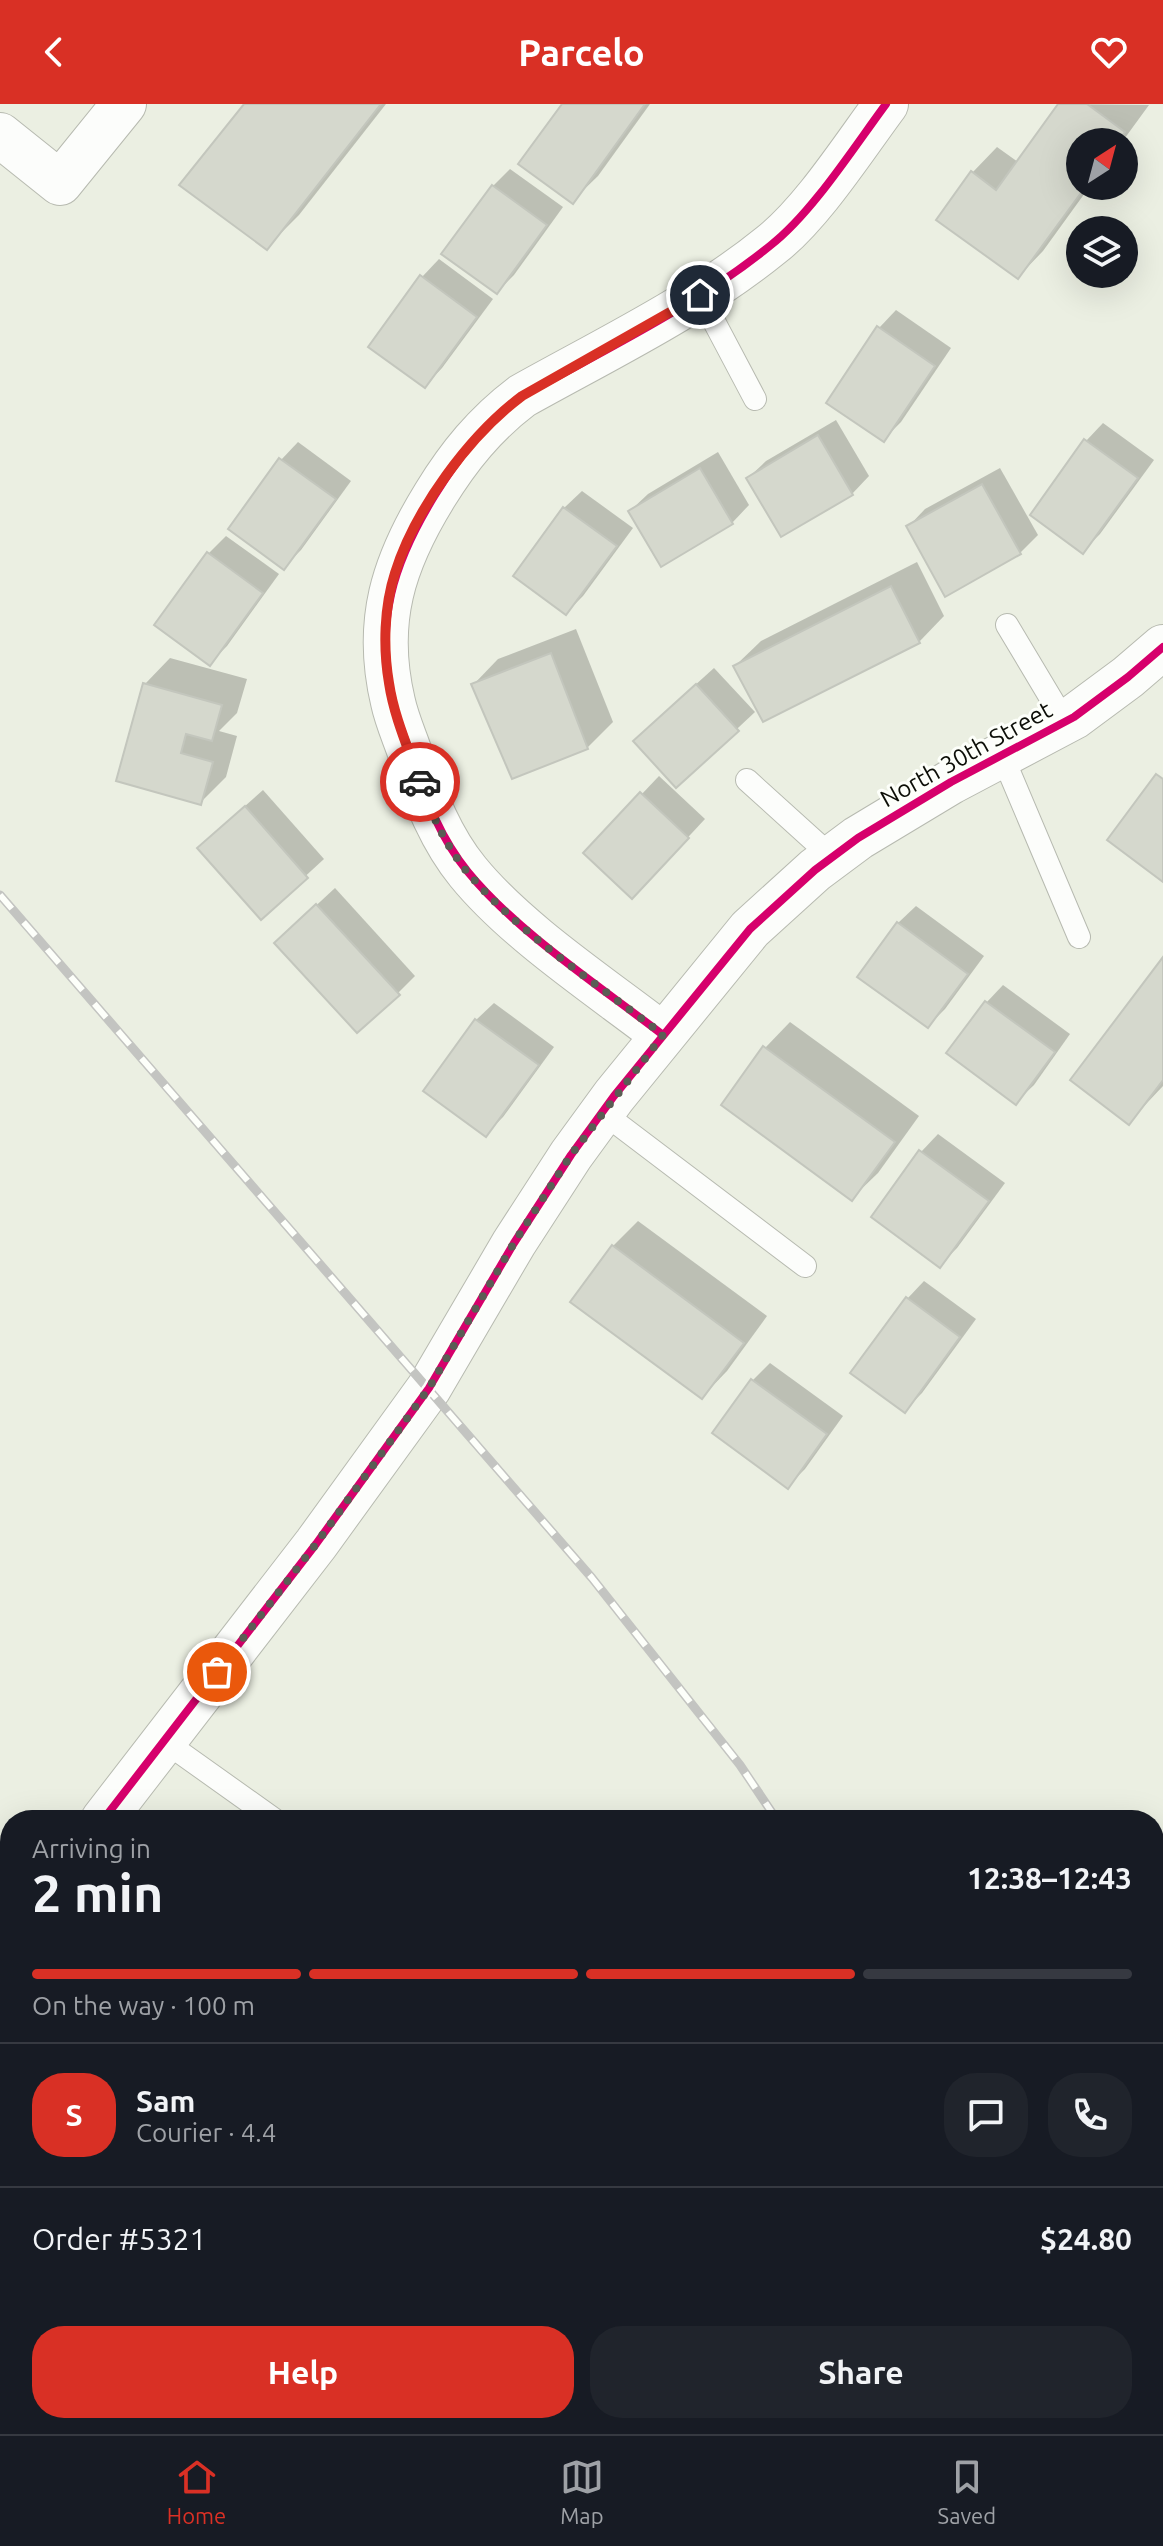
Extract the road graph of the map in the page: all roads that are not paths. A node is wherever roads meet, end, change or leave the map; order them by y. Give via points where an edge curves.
1 (124, 104) edge
2 (883, 105) edge
3 (0, 135) edge
4 (700, 295) junction
5 (755, 399) dead end
6 (1007, 625) dead end
7 (1163, 647) edge
8 (1065, 722) junction
9 (1002, 755) junction
10 (747, 780) dead end
11 (832, 857) junction
12 (1079, 937) dead end
13 (663, 1035) junction
14 (602, 1112) junction
15 (805, 1266) dead end
16 (164, 1741) junction
17 (111, 1810) edge
18 (261, 1810) edge

1 - 3 street via 60,183
2 - 4 street via 788,229
4 - 5 lane
4 - 13 street via 522,396 473,439 410,535 394,574 385,634 397,717 444,837 469,873 521,925
6 - 8 lane
7 - 8 street, North 30th Street
8 - 9 street, North 30th Street
9 - 11 street, North 30th Street
9 - 12 lane
10 - 11 lane
11 - 13 street, North 30th Street via 750,929
13 - 14 street, North 30th Street
14 - 15 lane
14 - 16 street, North 30th Street via 514,1243 429,1388
16 - 17 street, North 30th Street
16 - 18 lane

